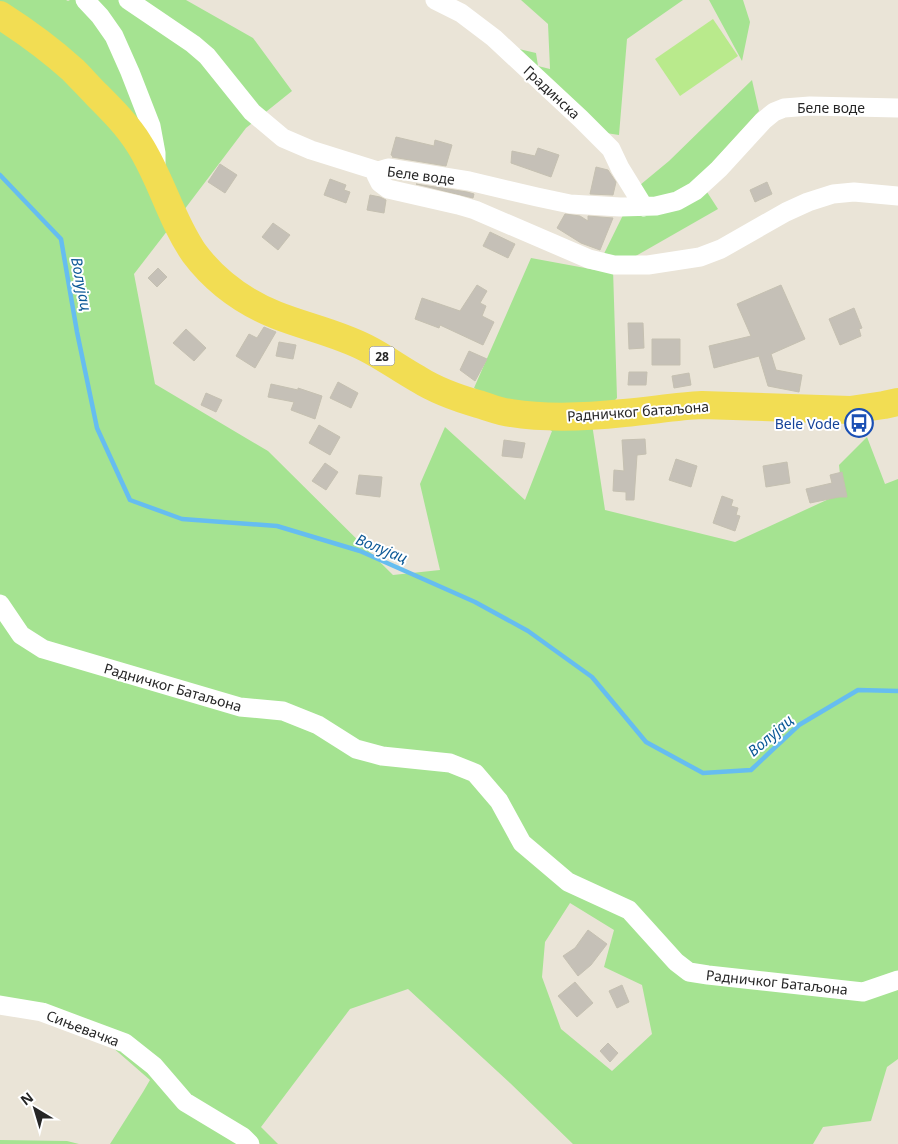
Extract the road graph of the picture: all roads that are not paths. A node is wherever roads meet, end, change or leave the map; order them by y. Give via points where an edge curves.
1 (85, 0) edge
2 (128, 0) edge
3 (435, 0) edge
4 (0, 15) edge
5 (898, 108) edge
6 (378, 171) junction
7 (156, 176) junction
8 (898, 196) edge
9 (644, 207) junction
10 (898, 402) edge
11 (0, 604) edge
12 (898, 980) edge
13 (0, 1005) edge
14 (250, 1144) edge

1 - 7 street via 114,36 130,72 151,126
2 - 6 street via 207,56 252,112 284,138
3 - 9 street, Градинска via 461,13 494,38 587,125 611,149
4 - 7 main road, Радничког батаљона / 28 via 49,50 112,110 134,138
5 - 9 street, Беле воде via 784,108 764,121 695,190 677,200
6 - 8 street, Беле воде via 376,175 380,183 388,189 475,210 589,259 614,265 648,265 700,257 786,212 833,194 854,192
6 - 9 street, Беле воде via 388,168 469,181 570,204
7 - 10 main road, Радничког батаљона / 28 via 194,252 208,270 239,296 277,315 348,339 459,399 509,413 558,417 601,416 702,405 850,410
11 - 12 street, Радничког Батаљона via 21,635 43,649 240,707 283,711 318,725 356,750 450,764 475,773 499,801 522,843 568,882 629,910 689,972 864,992
13 - 14 street, Сињевачка via 42,1012 125,1044 154,1066 185,1102

